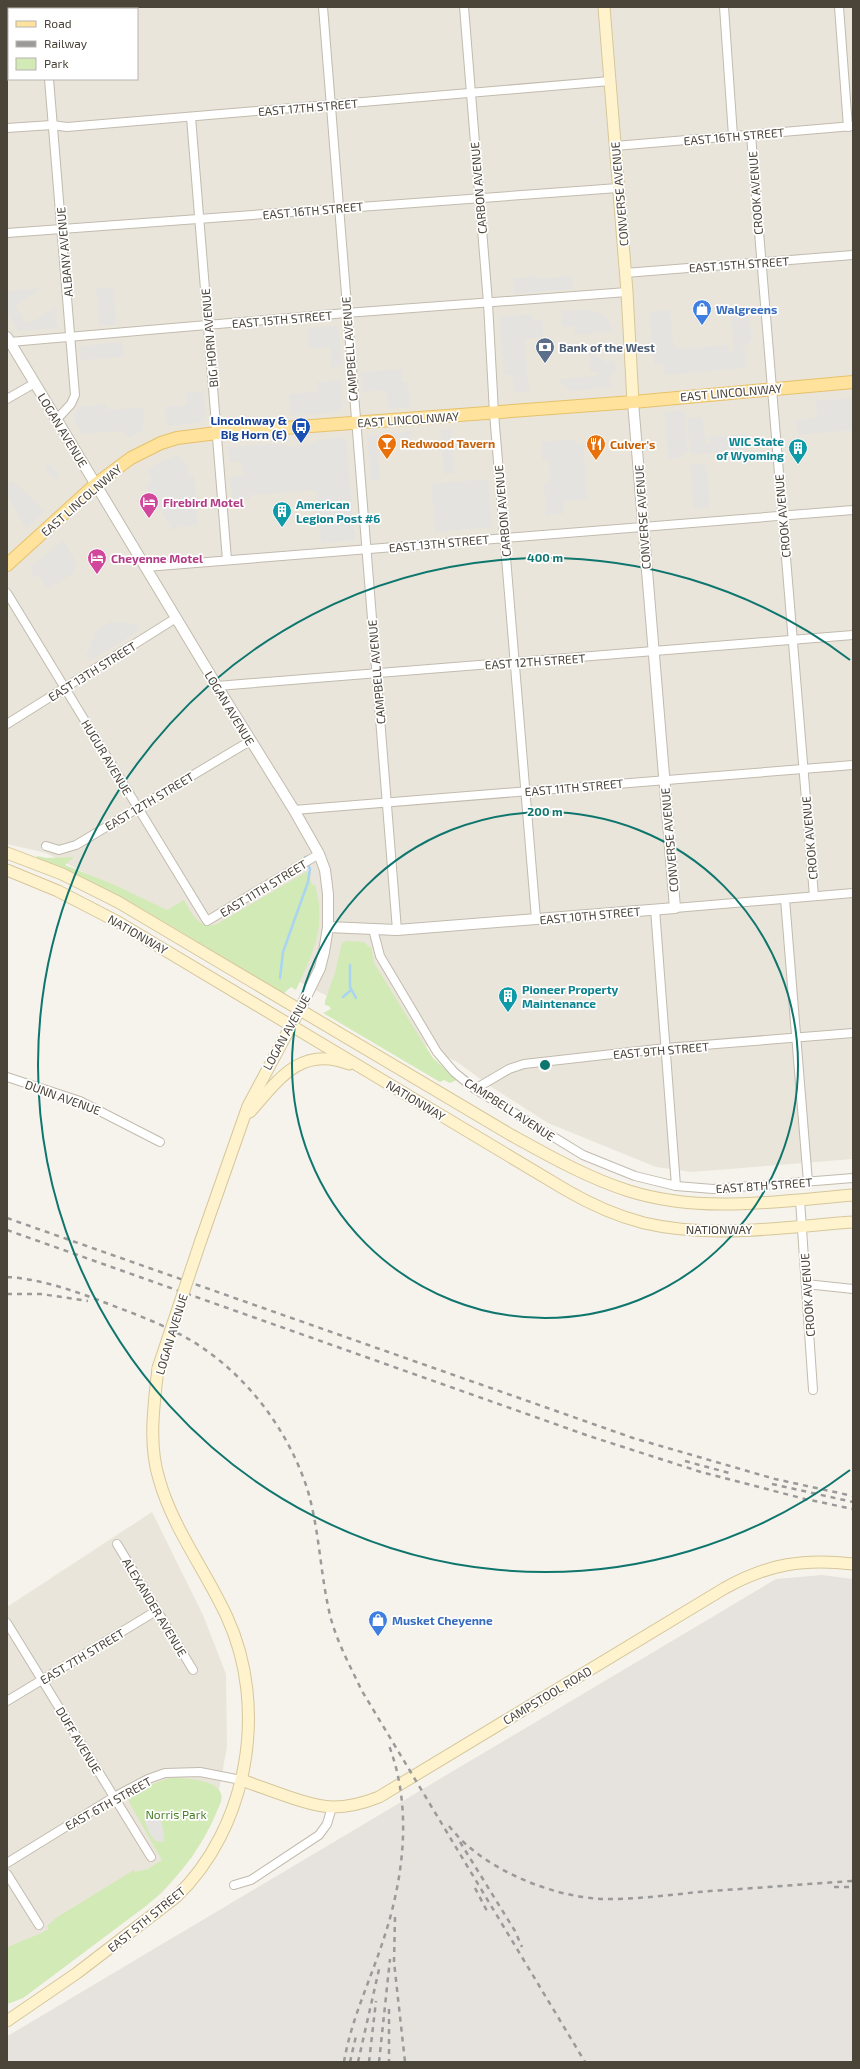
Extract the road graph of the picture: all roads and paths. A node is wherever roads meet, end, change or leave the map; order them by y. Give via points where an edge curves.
1 (323, 7) edge
2 (464, 7) edge
3 (604, 7) edge
4 (724, 7) edge
5 (839, 7) edge
6 (49, 80) edge
7 (610, 81) junction
8 (471, 92) junction
9 (330, 105) junction
10 (191, 116) junction
11 (52, 125) junction
12 (851, 127) edge
13 (7, 128) edge
14 (751, 135) junction
15 (734, 136) junction
16 (615, 146) junction
17 (618, 188) junction
18 (478, 197) junction
19 (338, 207) junction
20 (200, 220) junction
21 (62, 229) junction
22 (7, 233) edge
23 (853, 255) edge
24 (761, 263) junction
25 (625, 273) junction
26 (627, 292) junction
27 (488, 303) junction
28 (346, 313) junction
29 (208, 325) junction
30 (70, 338) junction
31 (9, 340) edge
32 (34, 382) junction
33 (853, 382) edge
34 (771, 389) junction
35 (7, 399) edge
36 (633, 402) junction
37 (494, 413) junction
38 (57, 419) junction
39 (355, 423) junction
40 (217, 433) junction
41 (96, 484) junction
42 (853, 510) edge
43 (782, 516) junction
44 (642, 527) junction
45 (504, 538) junction
46 (365, 549) junction
47 (227, 560) junction
48 (7, 565) edge
49 (146, 567) junction
50 (7, 593) edge
51 (176, 618) junction
52 (853, 635) edge
53 (792, 640) junction
54 (653, 651) junction
55 (515, 662) junction
56 (376, 673) junction
57 (217, 686) junction
58 (65, 689) junction
59 (7, 724) edge
60 (250, 741) junction
61 (853, 765) edge
62 (803, 769) junction
63 (664, 780) junction
64 (526, 791) junction
65 (386, 802) junction
66 (138, 809) junction
67 (294, 810) junction
68 (46, 846) dead end
69 (7, 853) edge
70 (319, 854) junction
71 (7, 870) edge
72 (853, 893) edge
73 (814, 896) junction
74 (786, 899) junction
75 (674, 908) junction
76 (655, 909) junction
77 (536, 919) junction
78 (207, 921) joint
79 (328, 927) junction
80 (373, 929) junction
81 (397, 930) junction
82 (300, 1010) junction
83 (291, 1025) junction
84 (853, 1033) edge
85 (797, 1038) junction
86 (666, 1048) junction
87 (376, 1075) junction
88 (7, 1077) edge
89 (475, 1090) junction
90 (243, 1120) junction
91 (160, 1142) dead end
92 (853, 1178) edge
93 (808, 1182) junction
94 (676, 1186) junction
95 (853, 1195) edge
96 (800, 1200) junction
97 (853, 1222) edge
98 (802, 1226) junction
99 (806, 1284) junction
100 (853, 1289) edge
101 (813, 1390) dead end
102 (117, 1544) dead end
103 (853, 1564) edge
104 (156, 1611) junction
105 (7, 1623) edge
106 (193, 1670) dead end
107 (42, 1680) junction
108 (7, 1701) edge
109 (241, 1780) junction
110 (114, 1797) junction
111 (332, 1807) junction
112 (151, 1857) dead end
113 (7, 1863) edge
114 (7, 1874) edge
115 (234, 1885) dead end
116 (39, 1925) dead end
117 (7, 2022) edge

1 - 9 street, CAMPBELL AVENUE
2 - 8 street, CARBON AVENUE
3 - 7 main road, CONVERSE AVENUE
4 - 15 street
5 - 12 street
6 - 11 street, ALBANY AVENUE
7 - 8 street, EAST 17TH STREET
7 - 16 main road, CONVERSE AVENUE
8 - 9 street, EAST 17TH STREET
8 - 18 street, CARBON AVENUE
9 - 10 street, EAST 17TH STREET
9 - 19 street, CAMPBELL AVENUE
10 - 11 street, EAST 17TH STREET via 67,127
10 - 20 street, BIG HORN AVENUE
11 - 13 street, EAST 17TH STREET
11 - 21 street, ALBANY AVENUE
12 - 14 street, EAST 16TH STREET
14 - 15 street, EAST 16TH STREET
14 - 24 street, CROOK AVENUE
15 - 16 street, EAST 16TH STREET
16 - 17 main road, CONVERSE AVENUE
17 - 18 street, EAST 16TH STREET
17 - 25 main road, CONVERSE AVENUE
18 - 19 street, EAST 16TH STREET
18 - 27 street, CARBON AVENUE
19 - 20 street, EAST 16TH STREET
19 - 28 street, CAMPBELL AVENUE
20 - 21 street, EAST 16TH STREET
20 - 29 street, BIG HORN AVENUE
21 - 22 street, EAST 16TH STREET
21 - 30 street, ALBANY AVENUE
23 - 24 street, EAST 15TH STREET
24 - 25 street, EAST 15TH STREET
24 - 34 street, CROOK AVENUE
25 - 26 main road, CONVERSE AVENUE
26 - 27 street, EAST 15TH STREET
26 - 36 main road, CONVERSE AVENUE
27 - 28 street, EAST 15TH STREET
27 - 37 street, CARBON AVENUE
28 - 29 street, EAST 15TH STREET
28 - 39 street, CAMPBELL AVENUE
29 - 30 street, EAST 15TH STREET
29 - 40 street, BIG HORN AVENUE
30 - 31 street, EAST 15TH STREET
30 - 38 street, ALBANY AVENUE via 74,395 71,404
31 - 32 street, LOGAN AVENUE
32 - 35 street
32 - 38 street, LOGAN AVENUE
33 - 34 main road, EAST LINCOLNWAY
34 - 36 main road, EAST LINCOLNWAY
34 - 43 street, CROOK AVENUE
36 - 37 main road, EAST LINCOLNWAY
36 - 44 street, CONVERSE AVENUE
37 - 39 main road, EAST LINCOLNWAY
37 - 45 street, CARBON AVENUE
38 - 41 street, LOGAN AVENUE
39 - 40 main road, EAST LINCOLNWAY
39 - 46 street, CAMPBELL AVENUE
40 - 41 main road, EAST LINCOLNWAY via 184,436 161,443 131,458
40 - 47 street, BIG HORN AVENUE
41 - 48 main road, EAST LINCOLNWAY
41 - 49 street, LOGAN AVENUE
42 - 43 street, EAST 13TH STREET
43 - 44 street, EAST 13TH STREET
43 - 53 street, CROOK AVENUE
44 - 45 street, EAST 13TH STREET
44 - 54 street, CONVERSE AVENUE
45 - 46 street, EAST 13TH STREET
45 - 55 street, CARBON AVENUE
46 - 47 street, EAST 13TH STREET
46 - 56 street, CAMPBELL AVENUE
47 - 49 street, EAST 13TH STREET
49 - 51 street, LOGAN AVENUE
50 - 58 street, HUGUR AVENUE
51 - 57 street, LOGAN AVENUE
51 - 58 street, EAST 13TH STREET
52 - 53 street, EAST 12TH STREET
53 - 54 street, EAST 12TH STREET
53 - 62 street, CROOK AVENUE
54 - 55 street, EAST 12TH STREET
54 - 63 street, CONVERSE AVENUE
55 - 56 street, EAST 12TH STREET
55 - 64 street, CARBON AVENUE
56 - 57 street, EAST 12TH STREET
56 - 65 street, CAMPBELL AVENUE
57 - 60 street, LOGAN AVENUE
58 - 59 street, EAST 13TH STREET
58 - 66 street, HUGUR AVENUE
60 - 66 street, EAST 12TH STREET
60 - 67 street, LOGAN AVENUE
61 - 62 street, EAST 11TH STREET
62 - 63 street, EAST 11TH STREET
62 - 73 street, CROOK AVENUE
63 - 64 street, EAST 11TH STREET
63 - 75 street, CONVERSE AVENUE
64 - 65 street, EAST 11TH STREET
64 - 77 street, CARBON AVENUE
65 - 67 street, EAST 11TH STREET
65 - 81 street, CAMPBELL AVENUE
66 - 68 street, EAST 12TH STREET via 65,850
66 - 78 street, HUGUR AVENUE
67 - 70 street, LOGAN AVENUE
69 - 82 main road, NATIONWAY via 62,874 106,896
70 - 78 street, EAST 11TH STREET
70 - 79 street, LOGAN AVENUE via 325,870 328,894
71 - 83 main road, NATIONWAY via 58,891 118,922
72 - 73 street, EAST 10TH STREET
73 - 74 street, EAST 10TH STREET
74 - 75 street, EAST 10TH STREET
74 - 85 street
75 - 76 street, EAST 10TH STREET
76 - 77 street, EAST 10TH STREET
76 - 86 street
77 - 81 street, EAST 10TH STREET
79 - 80 street, EAST 10TH STREET
79 - 82 street, LOGAN AVENUE via 320,968
80 - 81 street, EAST 10TH STREET
80 - 89 street, CAMPBELL AVENUE via 380,956 437,1052 454,1072
82 - 83 main road, LOGAN AVENUE
82 - 96 main road, NATIONWAY via 518,1139 617,1187 659,1199 689,1203 736,1204
83 - 87 main road, NATIONWAY
83 - 90 main road, LOGAN AVENUE
84 - 85 street, EAST 9TH STREET
85 - 86 street, EAST 9TH STREET
85 - 93 street
86 - 89 street, EAST 9TH STREET via 524,1064 509,1069
86 - 94 street
87 - 90 main road via 337,1060 303,1062 279,1078
87 - 98 main road, NATIONWAY via 566,1190 630,1219 660,1226 698,1230
88 - 91 street, DUNN AVENUE via 86,1104
89 - 94 street, CAMPBELL AVENUE via 583,1155 635,1176
90 - 109 main road, LOGAN AVENUE, bridge via 158,1368 152,1430 159,1480 173,1515 227,1617 243,1663 248,1714
92 - 93 street, EAST 8TH STREET
93 - 94 street, EAST 8TH STREET via 713,1189
95 - 96 main road, NATIONWAY
96 - 98 street, CROOK AVENUE
97 - 98 main road, NATIONWAY
98 - 99 street, CROOK AVENUE
99 - 100 street
99 - 101 street, CROOK AVENUE
102 - 104 street, ALEXANDER AVENUE
103 - 111 main road, CAMPSTOOL ROAD via 791,1563 749,1575 378,1797 350,1806
104 - 106 street, ALEXANDER AVENUE
104 - 107 street, EAST 7TH STREET
105 - 107 street, DUFF AVENUE
107 - 108 street, EAST 7TH STREET
107 - 110 street, DUFF AVENUE
109 - 110 street, EAST 6TH STREET via 200,1772 165,1773
109 - 111 main road, CAMPSTOOL ROAD
109 - 117 main road, EAST 5TH STREET via 235,1804 216,1846 188,1886 78,1973
110 - 112 street, DUFF AVENUE
110 - 113 street, EAST 6TH STREET
111 - 115 street via 327,1824 319,1835 251,1880
114 - 116 street

